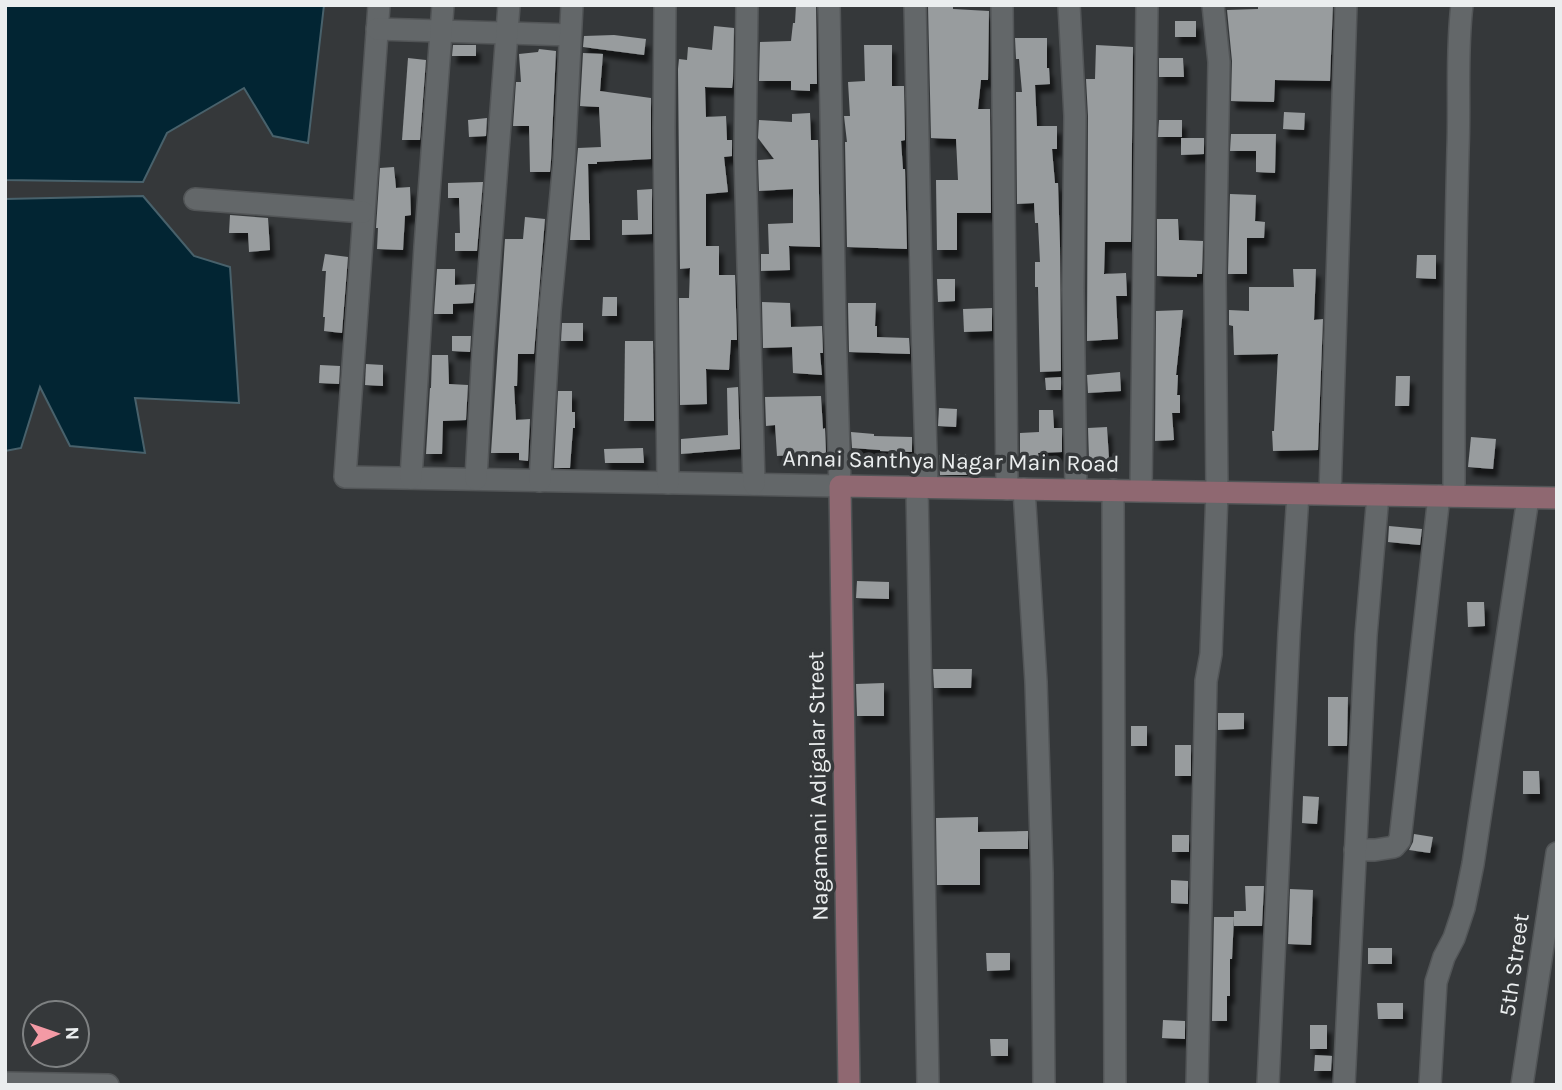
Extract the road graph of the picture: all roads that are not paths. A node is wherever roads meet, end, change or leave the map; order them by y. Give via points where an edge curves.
1 (379, 5) edge
2 (443, 5) edge
3 (509, 5) edge
4 (572, 5) edge
5 (665, 5) edge
6 (747, 5) edge
7 (829, 5) edge
8 (915, 5) edge
9 (1002, 5) edge
10 (1069, 5) edge
11 (1147, 5) edge
12 (1213, 5) edge
13 (1346, 5) edge
14 (1462, 5) edge
15 (377, 29) junction
16 (441, 31) junction
17 (508, 33) junction
18 (570, 35) junction
19 (195, 200) dead end
20 (363, 212) junction
21 (411, 478) junction
22 (476, 480) junction
23 (540, 481) junction
24 (668, 483) junction
25 (754, 484) junction
26 (840, 486) junction
27 (922, 487) junction
28 (1016, 489) junction
29 (1076, 490) junction
30 (1113, 490) junction
31 (1141, 491) junction
32 (1217, 492) junction
33 (1298, 494) junction
34 (1330, 494) junction
35 (1378, 495) junction
36 (1446, 496) junction
37 (1528, 498) junction
38 (1557, 498) edge
39 (1356, 850) junction
40 (1557, 853) edge
41 (5, 1083) edge
42 (108, 1085) edge
43 (849, 1085) edge
44 (928, 1085) edge
45 (1044, 1085) edge
46 (1115, 1085) edge
47 (1197, 1085) edge
48 (1268, 1085) edge
49 (1344, 1085) edge
50 (1430, 1085) edge
51 (1522, 1085) edge

1 - 15 street
2 - 16 street
3 - 17 street
4 - 18 street
5 - 24 street
6 - 25 street via 745,156
7 - 26 street
8 - 27 street
9 - 28 street
10 - 29 street via 1075,116
11 - 31 street
12 - 32 street via 1219,62 1214,278
13 - 34 street
14 - 36 street
15 - 16 street
15 - 20 street
16 - 17 street
16 - 21 street
17 - 18 street
17 - 22 street
18 - 23 street
19 - 20 street
20 - 21 street, Annai Santhya Nagar Main Road via 345,477
21 - 22 street, Annai Santhya Nagar Main Road
22 - 23 street, Annai Santhya Nagar Main Road
23 - 24 street, Annai Santhya Nagar Main Road
24 - 25 street, Annai Santhya Nagar Main Road
25 - 26 street, Annai Santhya Nagar Main Road
26 - 27 street, Annai Santhya Nagar Main Road
26 - 43 street, Nagamani Adigalar Street
27 - 28 street, Annai Santhya Nagar Main Road
27 - 44 street
28 - 29 street, Annai Santhya Nagar Main Road
28 - 45 street via 1036,682
29 - 30 street, Annai Santhya Nagar Main Road
30 - 31 street, Annai Santhya Nagar Main Road
30 - 46 street
31 - 32 street, Annai Santhya Nagar Main Road
32 - 33 street, Annai Santhya Nagar Main Road
32 - 47 street via 1206,681
33 - 34 street, Annai Santhya Nagar Main Road
33 - 48 street
34 - 35 street, Annai Santhya Nagar Main Road
35 - 36 street, Annai Santhya Nagar Main Road
35 - 39 street
36 - 37 street, Annai Santhya Nagar Main Road
36 - 39 street via 1400,840 1394,847
37 - 38 street, Annai Santhya Nagar Main Road
37 - 50 street via 1473,864 1464,908 1436,982
39 - 49 street
40 - 51 street, 5th Street
41 - 42 street

